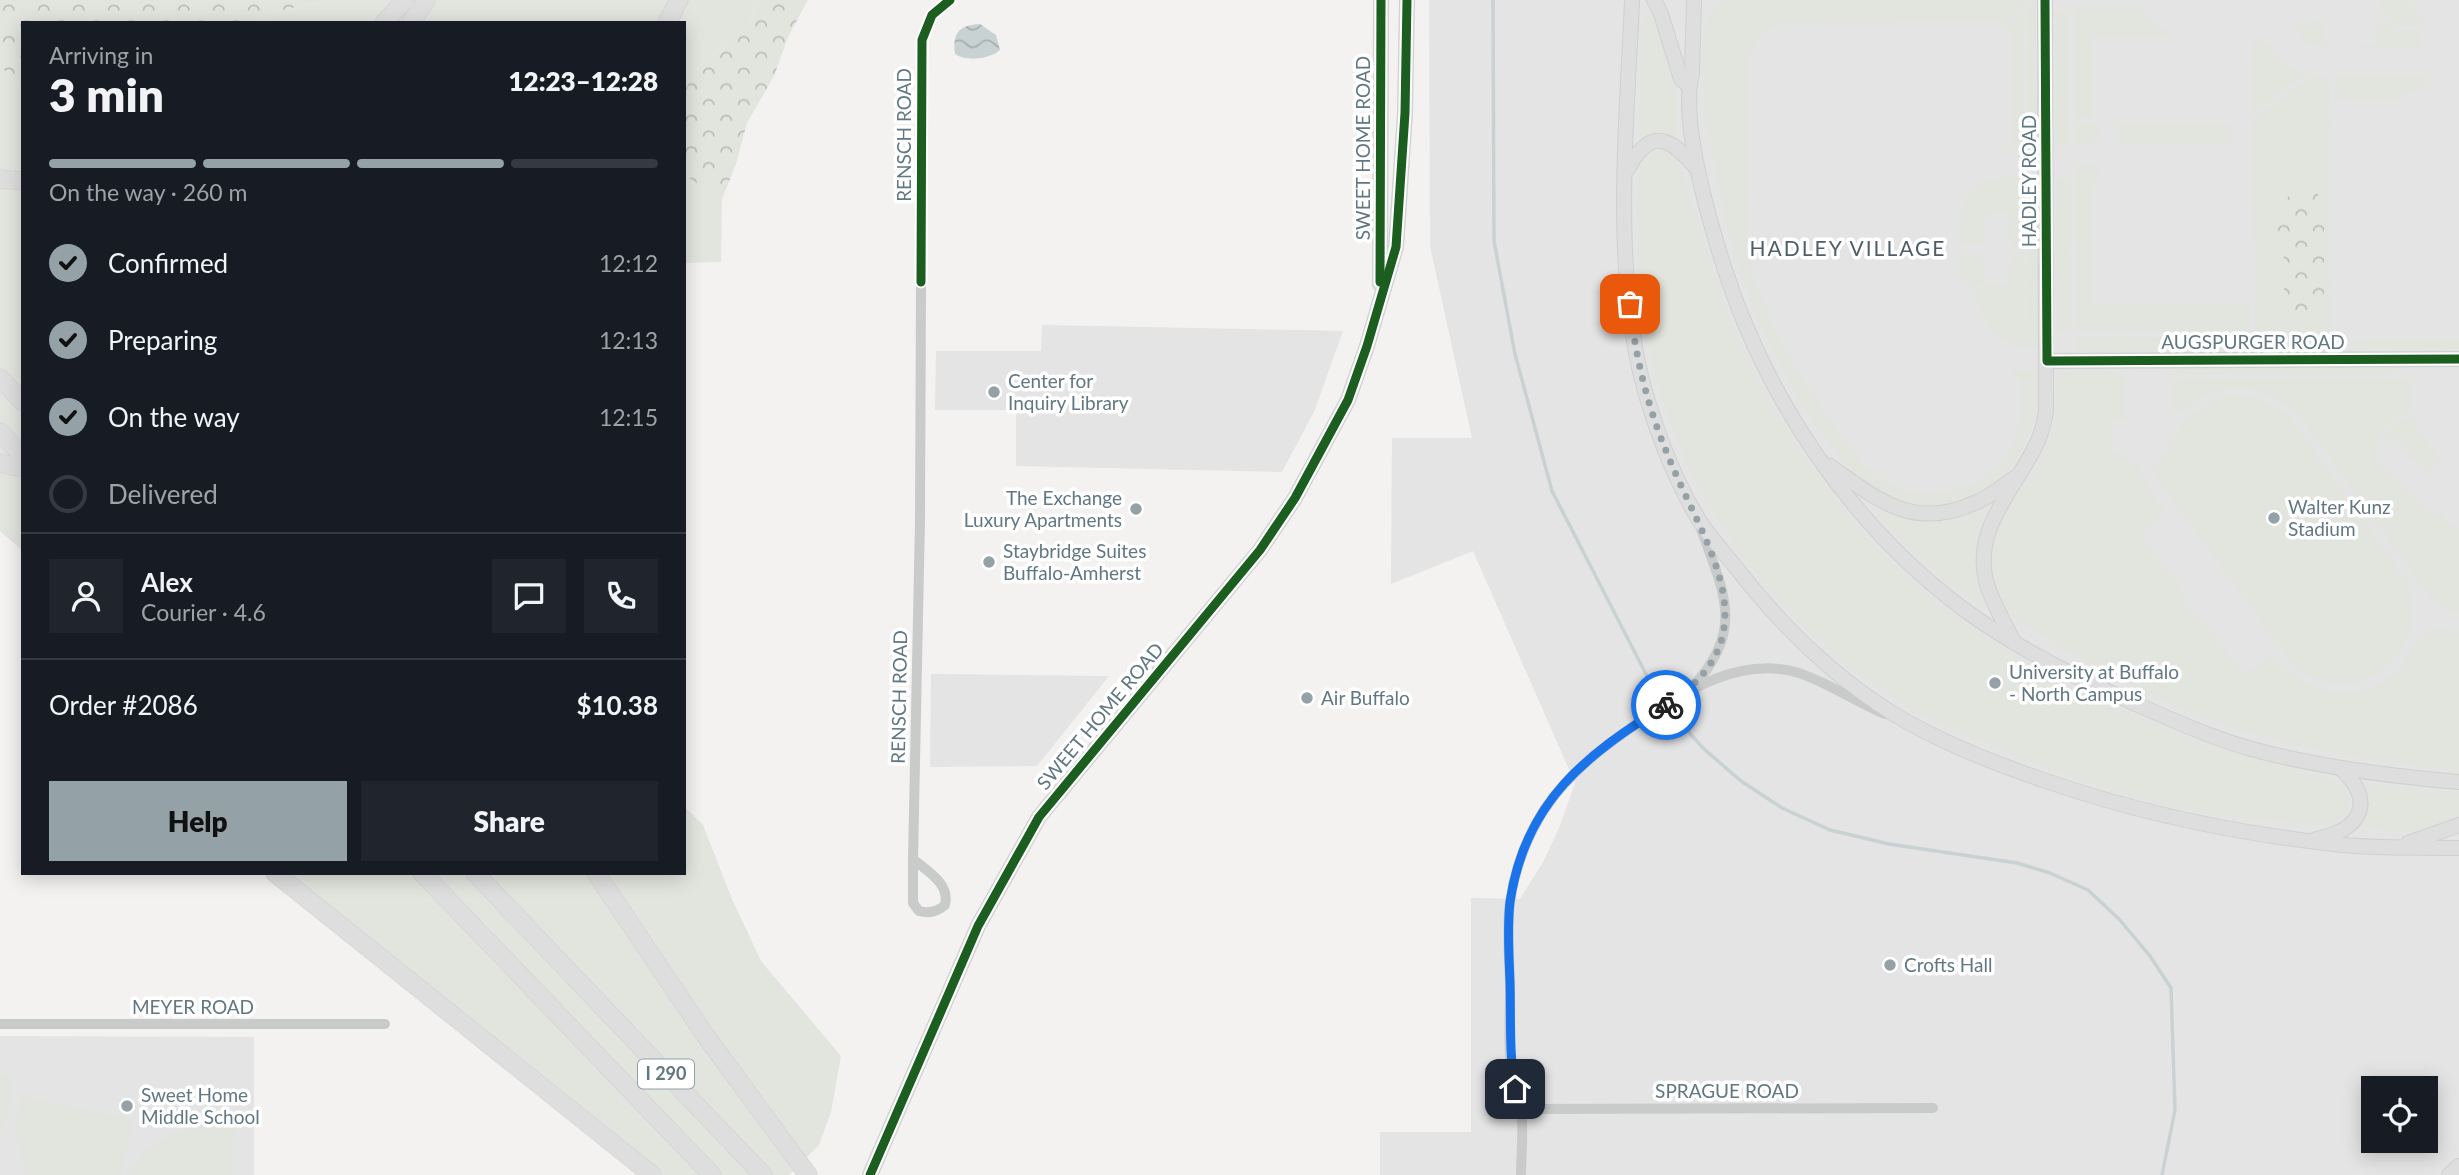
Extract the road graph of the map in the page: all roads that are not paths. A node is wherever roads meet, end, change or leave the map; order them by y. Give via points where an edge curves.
1 (405, 0) edge
2 (426, 0) edge
3 (679, 0) edge
4 (950, 0) edge
5 (1381, 0) edge
6 (1406, 0) edge
7 (1632, 0) edge
8 (1654, 0) edge
9 (1694, 0) edge
10 (2045, 0) edge
11 (386, 21) edge
12 (412, 21) edge
13 (668, 21) edge
14 (1689, 86) junction
15 (1699, 171) junction
16 (1625, 173) junction
17 (0, 179) edge
18 (21, 181) edge
19 (1380, 296) junction
20 (2459, 359) edge
21 (2047, 361) junction
22 (0, 378) edge
23 (21, 400) edge
24 (0, 432) edge
25 (21, 454) edge
26 (1819, 458) junction
27 (0, 463) edge
28 (21, 468) edge
29 (2016, 477) junction
30 (1697, 517) junction
31 (2013, 640) junction
32 (1688, 692) junction
33 (1915, 726) junction
34 (2341, 769) junction
35 (2459, 782) edge
36 (2459, 825) edge
37 (2308, 841) junction
38 (2393, 847) junction
39 (2459, 848) edge
40 (913, 859) junction
41 (277, 875) edge
42 (424, 875) edge
43 (477, 875) edge
44 (597, 875) edge
45 (0, 1024) edge
46 (385, 1024) dead end
47 (1933, 1108) dead end
48 (1521, 1109) junction
49 (652, 1175) edge
50 (712, 1175) edge
51 (764, 1175) edge
52 (808, 1175) edge
53 (870, 1175) edge
54 (1521, 1175) edge

1 - 11 highway
2 - 12 highway
3 - 13 highway
4 - 40 street, RENSCH ROAD via 932,15 922,40
5 - 19 main road, SWEET HOME ROAD
6 - 19 main road, SWEET HOME ROAD via 1405,113 1396,247
7 - 16 main road
8 - 14 main road via 1681,79
9 - 14 main road
10 - 21 main road, HADLEY ROAD
14 - 15 main road
15 - 16 main road via 1681,150 1663,141 1640,149
15 - 26 main road via 1715,237 1747,329 1770,378
16 - 30 main road via 1628,276 1638,357 1669,458
17 - 18 highway
19 - 53 main road, SWEET HOME ROAD via 1348,400 1295,498 1259,550 1032,828 978,926
20 - 21 main road, AUGSPURGER ROAD
21 - 29 main road, HADLEY ROAD via 2043,428
22 - 23 highway
24 - 25 highway
26 - 29 main road via 1878,500 1923,513 1973,504
26 - 31 main road via 1872,526 1902,556 1962,608
27 - 28 highway
29 - 31 main road, HADLEY ROAD via 1993,519 1984,559 1990,593
30 - 32 street via 1726,613 1723,639 1713,662
30 - 33 main road via 1760,598 1800,640 1837,673
31 - 34 main road via 2105,691 2194,730 2259,751
32 - 33 street via 1735,672 1770,668 1807,676
32 - 48 street via 1598,751 1570,776 1534,828 1510,904 1509,1038
33 - 37 main road via 2081,794 2240,832
34 - 35 main road
34 - 37 main road via 2355,782 2362,807 2346,829
36 - 38 main road
37 - 38 main road
38 - 39 main road
40 - 40 street, RENSCH ROAD via 946,891 945,905 939,910 924,913 915,908
41 - 49 highway
42 - 50 highway, I 290
43 - 51 highway, I 290
44 - 52 highway via 705,1035
45 - 46 street, MEYER ROAD
47 - 48 street, SPRAGUE ROAD
48 - 54 street

